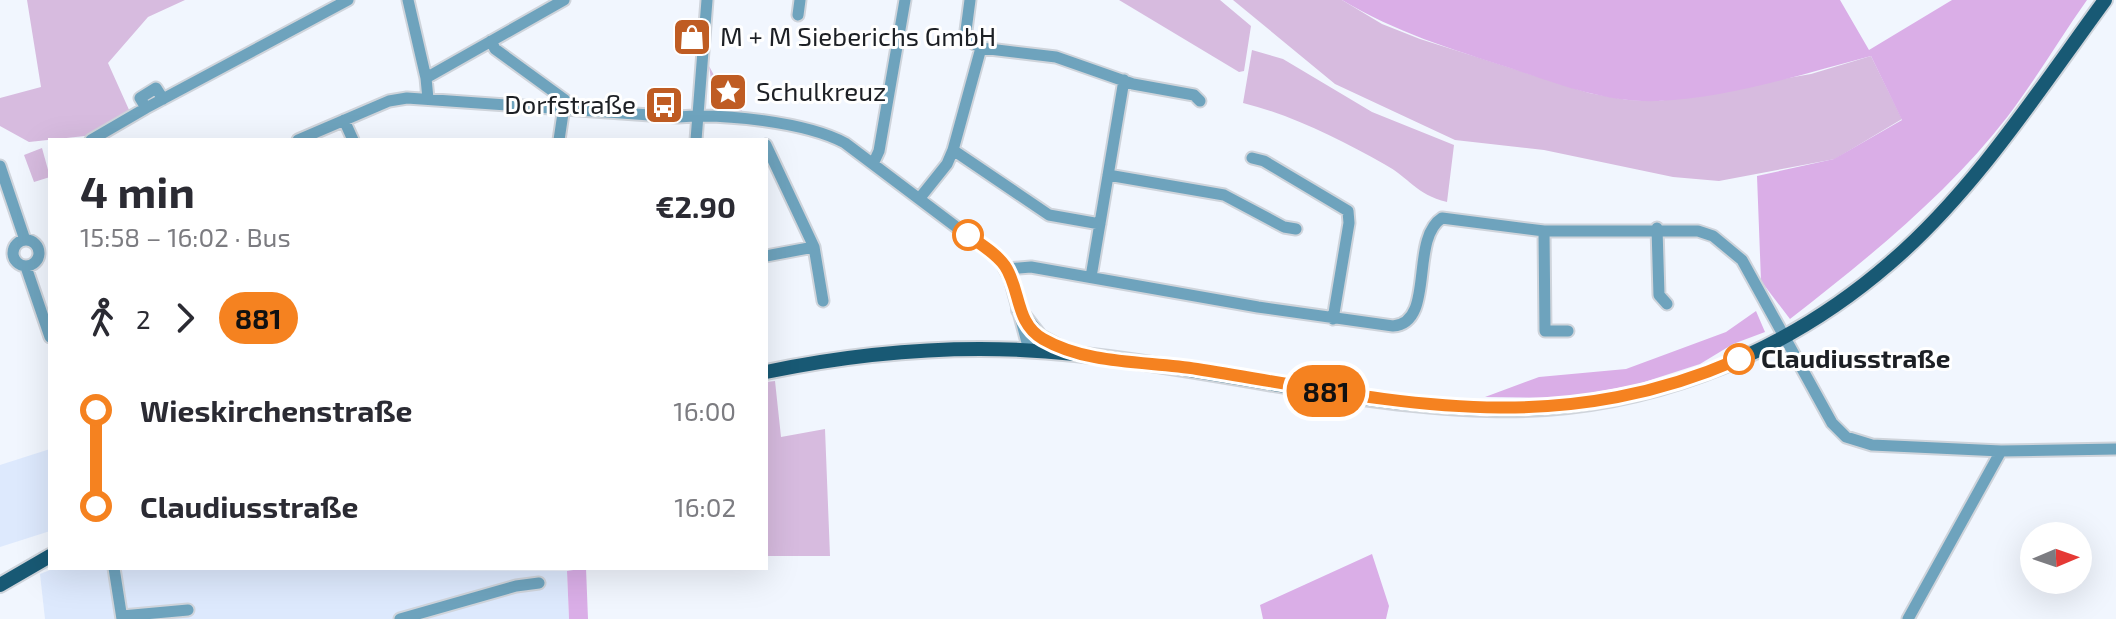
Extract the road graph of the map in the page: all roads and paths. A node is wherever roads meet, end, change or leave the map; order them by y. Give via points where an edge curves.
1 (348, 0) edge
2 (408, 0) edge
3 (563, 0) edge
4 (707, 0) edge
5 (800, 0) edge
6 (905, 0) edge
7 (970, 0) edge
8 (2105, 0) edge
9 (798, 15) dead end
10 (491, 41) junction
11 (981, 48) junction
12 (426, 78) junction
13 (1124, 80) junction
14 (428, 99) junction
15 (1200, 101) dead end
16 (564, 107) junction
17 (700, 114) junction
18 (344, 120) junction
19 (754, 122) junction
20 (94, 138) edge
21 (303, 138) edge
22 (352, 138) edge
23 (559, 138) edge
24 (696, 138) edge
25 (762, 138) edge
26 (768, 149) edge
27 (953, 150) junction
28 (1252, 158) dead end
29 (873, 164) junction
30 (0, 166) edge
31 (1108, 175) junction
32 (0, 185) edge
33 (919, 199) junction
34 (1100, 224) junction
35 (1657, 228) junction
36 (1296, 229) dead end
37 (1544, 231) junction
38 (22, 240) junction
39 (814, 247) junction
40 (37, 256) edge
41 (768, 256) edge
42 (13, 258) junction
43 (0, 262) edge
44 (1007, 269) junction
45 (1091, 277) junction
46 (823, 301) dead end
47 (1667, 304) dead end
48 (48, 306) edge
49 (1019, 310) junction
50 (1333, 319) junction
51 (48, 325) edge
52 (1568, 331) dead end
53 (1784, 338) junction
54 (1029, 350) junction
55 (1072, 353) junction
56 (768, 372) edge
57 (2116, 449) edge
58 (2001, 451) junction
59 (48, 557) edge
60 (114, 570) edge
61 (539, 583) dead end
62 (0, 585) edge
63 (188, 610) dead end
64 (122, 618) edge
65 (400, 619) edge
66 (1908, 619) edge

1 - 20 street
2 - 12 street
3 - 10 street
4 - 17 street
5 - 9 street
6 - 29 street
7 - 11 street via 965,38
8 - 53 main road via 1989,155 1914,242 1840,303
10 - 12 street
10 - 16 street via 565,100
11 - 13 street via 1056,57
11 - 27 street
12 - 14 street
13 - 15 street via 1194,95
13 - 31 street
14 - 16 street
14 - 18 street via 397,99
16 - 17 street via 678,117
16 - 23 street
17 - 19 street
17 - 24 street
18 - 21 street
18 - 22 street
19 - 25 street
19 - 29 street via 817,130
26 - 39 street
27 - 33 street
27 - 34 street via 1049,215
28 - 50 street via 1348,211
29 - 33 street
30 - 38 street
31 - 34 street
31 - 36 street via 1224,195
32 - 38 street
33 - 44 street
34 - 45 street
35 - 37 street
35 - 47 street via 1659,295
35 - 53 street via 1698,231 1730,247
37 - 50 street via 1442,218 1429,230 1408,322 1393,326
37 - 52 street via 1540,331
38 - 40 street
38 - 42 street via 13,249
39 - 41 street
39 - 46 street
40 - 42 street
40 - 48 street
40 - 51 street
42 - 43 street
44 - 45 street via 1021,266
44 - 49 street
45 - 50 street
49 - 54 street
49 - 55 main road via 1040,337
53 - 55 main road via 1673,385 1605,401 1530,409 1412,404
53 - 58 street via 1832,423 1846,437 1872,445
54 - 55 main road
54 - 56 main road via 898,353
57 - 58 street
58 - 66 street
59 - 62 main road
60 - 64 street
61 - 65 street
63 - 64 street

